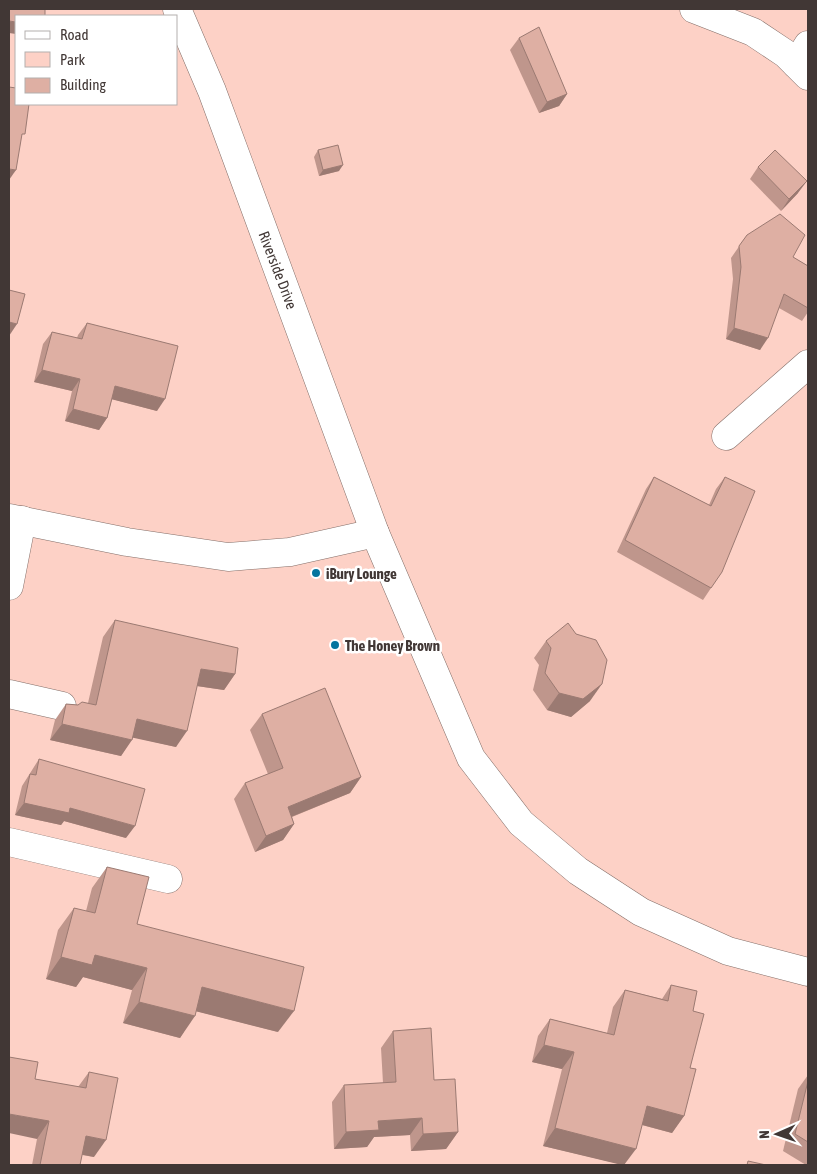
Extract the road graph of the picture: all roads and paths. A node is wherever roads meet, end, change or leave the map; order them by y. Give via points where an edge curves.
1 (178, 9) edge
2 (694, 9) edge
3 (804, 61) edge
4 (808, 364) edge
5 (726, 436) dead end
6 (15, 519) edge
7 (375, 533) junction
8 (9, 586) edge
9 (9, 694) edge
10 (62, 706) dead end
11 (9, 842) edge
12 (168, 879) dead end
13 (808, 972) edge

1 - 7 street, Riverside Drive via 212,91
2 - 3 street via 753,32 786,54
4 - 5 street
6 - 7 street via 127,542 228,557 290,552
6 - 8 street
7 - 13 street, Riverside Drive via 471,758 521,823 578,870 641,912 728,951
9 - 10 street
11 - 12 street

